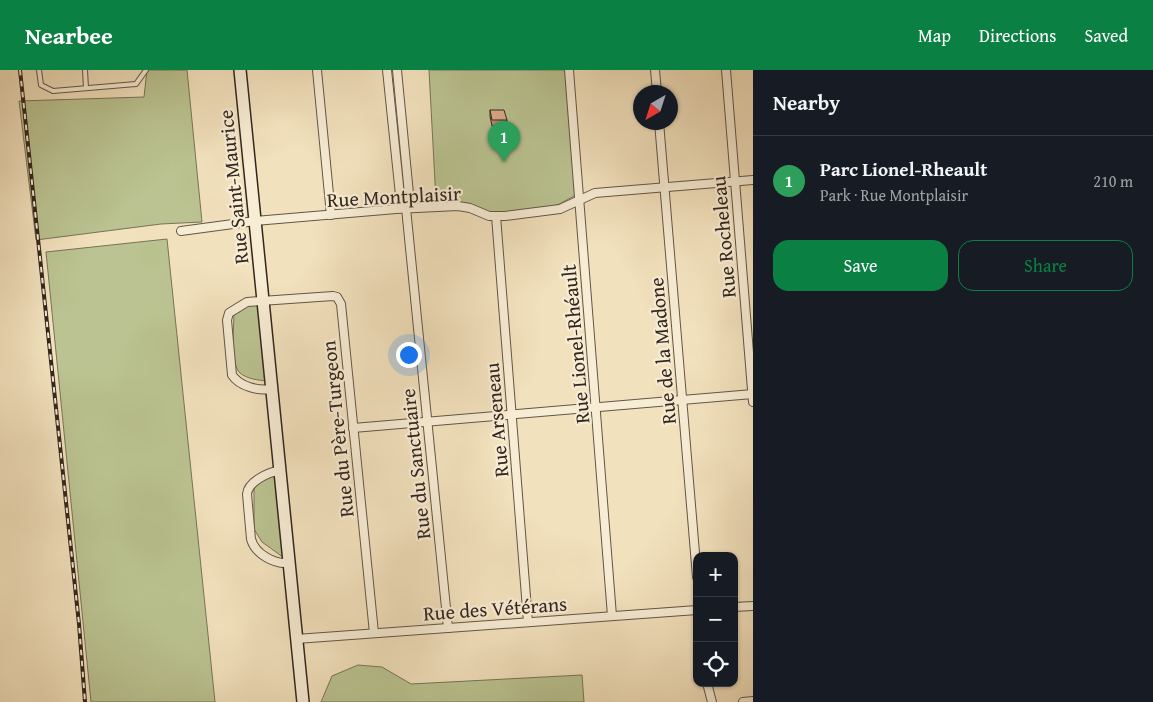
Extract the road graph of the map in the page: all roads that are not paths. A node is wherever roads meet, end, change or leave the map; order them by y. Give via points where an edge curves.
1 (40, 70) edge
2 (85, 70) edge
3 (146, 70) edge
4 (240, 70) edge
5 (317, 70) edge
6 (387, 70) edge
7 (397, 70) edge
8 (569, 70) edge
9 (655, 70) edge
10 (726, 70) edge
11 (656, 85) edge
12 (86, 88) junction
13 (389, 88) junction
14 (399, 88) junction
15 (660, 130) edge
16 (753, 180) edge
17 (735, 181) junction
18 (665, 187) junction
19 (580, 199) junction
20 (406, 208) junction
21 (332, 215) junction
22 (496, 216) junction
23 (255, 222) junction
24 (180, 230) dead end
25 (263, 300) junction
26 (272, 389) junction
27 (753, 397) edge
28 (682, 400) junction
29 (596, 407) junction
30 (512, 415) junction
31 (428, 422) junction
32 (353, 428) junction
33 (279, 471) junction
34 (695, 552) edge
35 (288, 563) junction
36 (753, 606) edge
37 (738, 607) edge
38 (693, 610) edge
39 (612, 616) junction
40 (528, 622) junction
41 (448, 628) junction
42 (374, 633) junction
43 (296, 639) junction
44 (708, 687) edge
45 (753, 701) edge
46 (302, 702) edge
47 (712, 702) edge
48 (743, 702) edge

1 - 12 lane via 41,85 53,91
2 - 12 lane
3 - 12 lane via 136,84
4 - 23 street, Rue Saint-Maurice
5 - 21 street
6 - 13 street, Rue du Sanctuaire
7 - 14 street, Rue du Sanctuaire
8 - 19 street, Rue Lionel-Rhéault
9 - 11 street
10 - 17 street, Rue Rocheleau
13 - 14 street
13 - 20 street, Rue du Sanctuaire via 400,195
14 - 20 street, Rue du Sanctuaire via 409,194
15 - 18 street, Rue de la Madone
16 - 17 street, Rue Montplaisir
17 - 18 street, Rue Montplaisir
17 - 27 street, Rue Rocheleau
18 - 19 street, Rue Montplaisir via 595,193
18 - 28 street, Rue de la Madone
19 - 22 street, Rue Montplaisir via 554,210
19 - 29 street, Rue Lionel-Rhéault
20 - 21 street, Rue Montplaisir
20 - 22 street, Rue Montplaisir via 462,206
20 - 31 street, Rue du Sanctuaire
21 - 23 street, Rue Montplaisir
22 - 30 street, Rue Arseneau
23 - 24 street, Rue Montplaisir
23 - 25 street, Rue Saint-Maurice
25 - 26 street, Rue Saint-Maurice
25 - 26 street via 244,302 227,316 232,371 240,383 262,390
25 - 32 street, Rue du Père-Turgeon via 339,298
26 - 33 street, Rue Saint-Maurice
27 - 28 street
28 - 29 street
28 - 34 street, Rue de la Madone
29 - 30 street
29 - 39 street, Rue Lionel-Rhéault
30 - 31 street
30 - 40 street, Rue Arseneau
31 - 32 street
31 - 41 street, Rue du Sanctuaire
32 - 42 street, Rue du Père-Turgeon
33 - 35 street, Rue Saint-Maurice
33 - 35 street via 269,473 248,489 249,521 257,550 274,561
35 - 43 street, Rue Saint-Maurice
36 - 37 street
38 - 39 street, Rue des Vétérans
39 - 40 street, Rue des Vétérans
40 - 41 street, Rue des Vétérans
41 - 42 street, Rue des Vétérans
42 - 43 street, Rue des Vétérans
43 - 46 street, Rue Saint-Maurice
44 - 47 street
45 - 48 street

